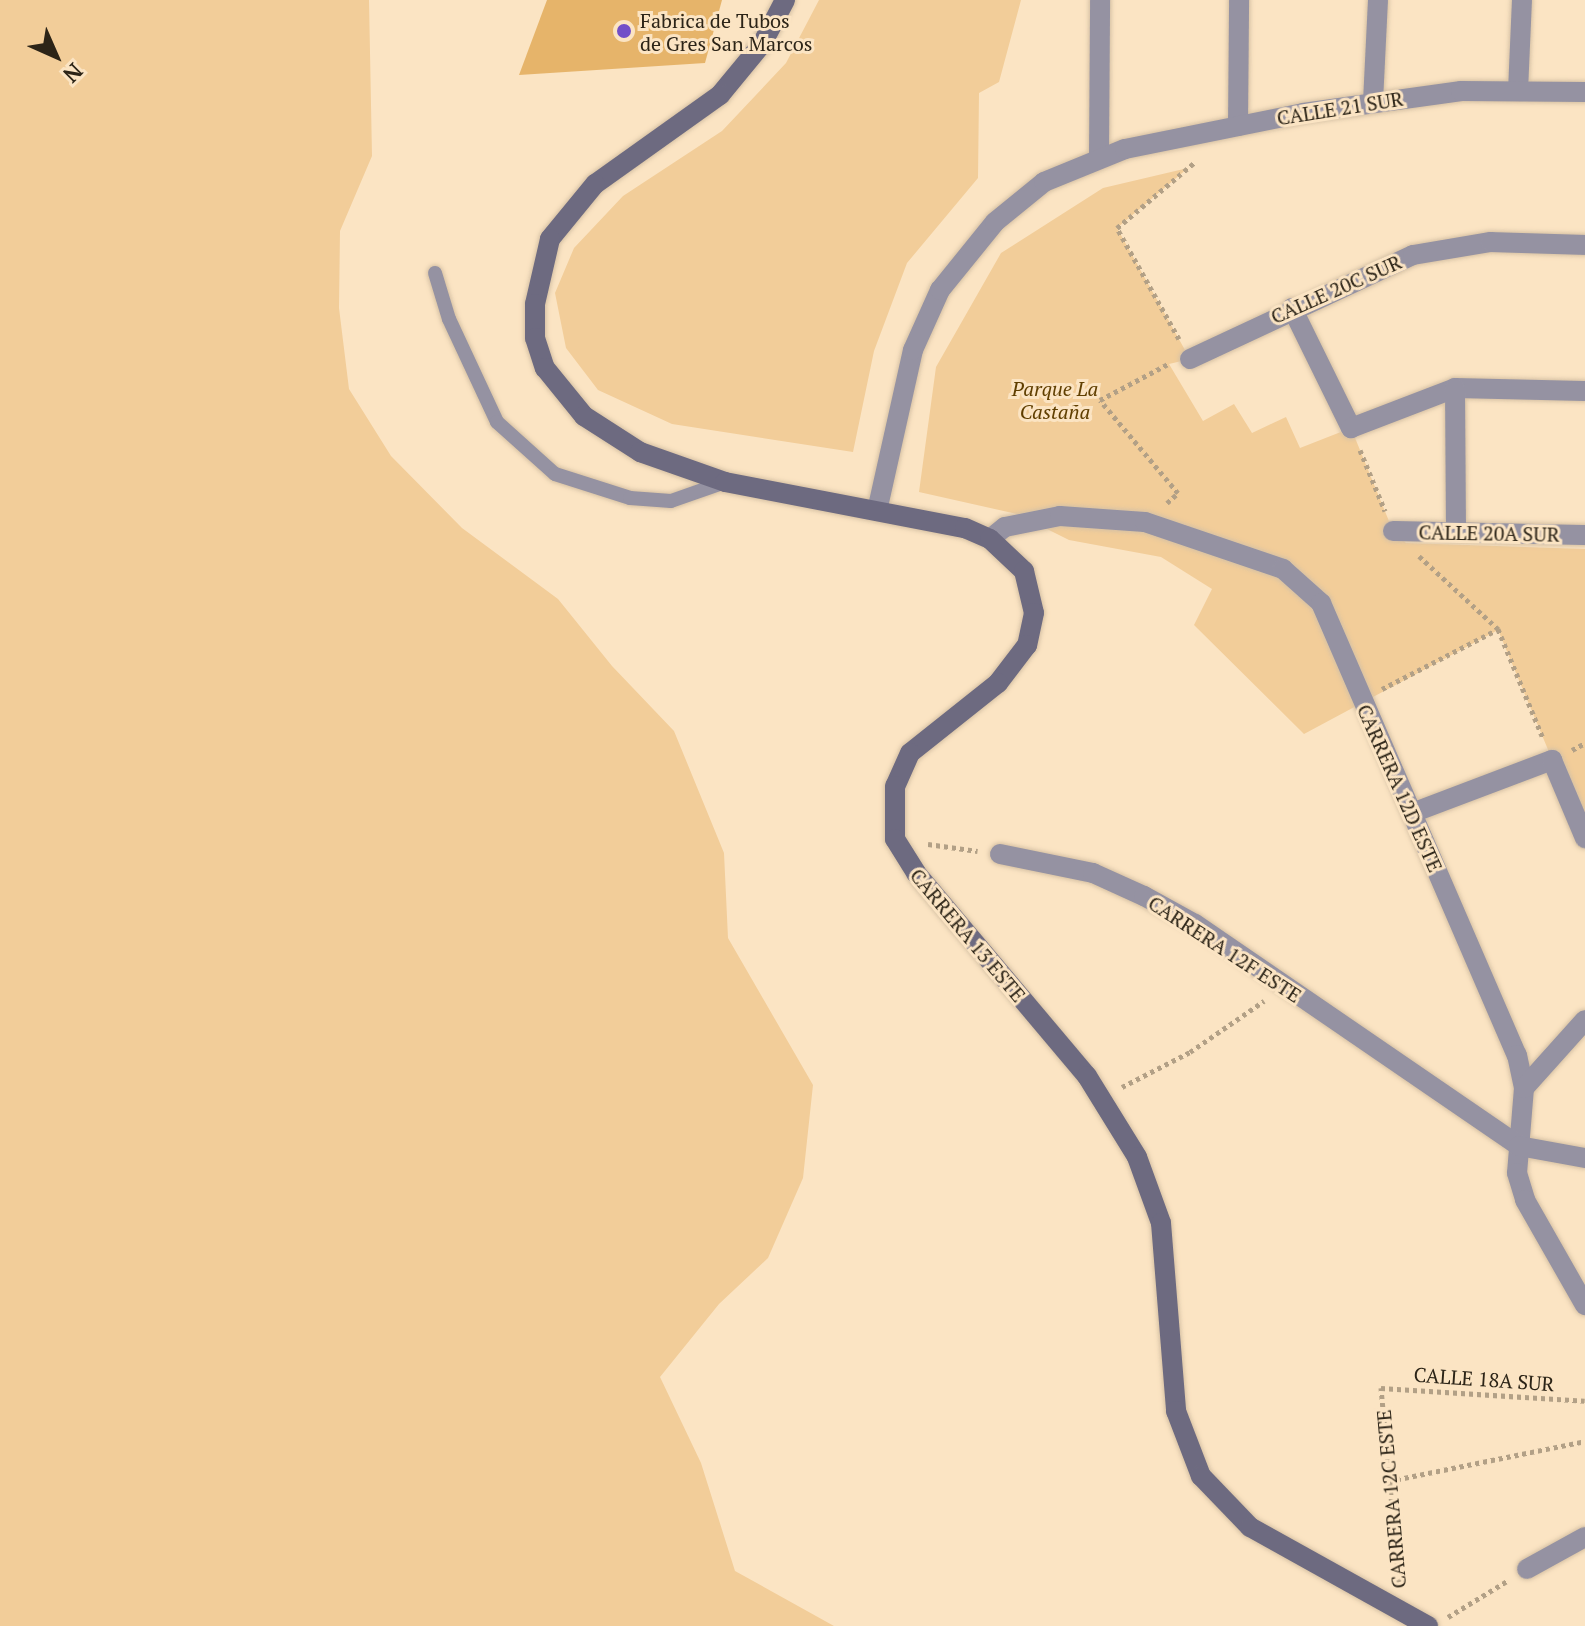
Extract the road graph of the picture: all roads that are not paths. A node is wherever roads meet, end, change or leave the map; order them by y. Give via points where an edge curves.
1 (785, 0) edge
2 (1100, 0) edge
3 (1239, 0) edge
4 (1378, 0) edge
5 (1522, 0) edge
6 (1518, 91) junction
7 (1585, 92) edge
8 (1373, 102) junction
9 (1238, 126) junction
10 (1099, 157) junction
11 (1585, 245) edge
12 (435, 273) dead end
13 (1292, 308) junction
14 (1190, 359) road end
15 (1455, 388) junction
16 (1585, 391) edge
17 (725, 482) junction
18 (877, 511) junction
19 (1393, 531) road end
20 (1456, 532) junction
21 (1585, 535) edge
22 (990, 539) junction
23 (1412, 813) junction
24 (1585, 838) edge
25 (1000, 854) road end
26 (1585, 1020) edge
27 (1524, 1088) junction
28 (1519, 1146) junction
29 (1585, 1158) edge
30 (1585, 1305) edge
31 (1585, 1537) edge
32 (1527, 1569) road end
33 (1431, 1626) edge

1 - 17 main road via 762,44 720,95 595,184 568,211 550,239 537,281 535,338 560,392 605,431 640,452
2 - 10 street
3 - 9 street
4 - 8 street
5 - 6 street
6 - 7 street, CALLE 21 SUR
6 - 8 street, CALLE 21 SUR via 1461,91
8 - 9 street, CALLE 21 SUR
9 - 10 street, CALLE 21 SUR
10 - 18 street, CALLE 21 SUR via 1019,201 973,245 940,290 913,350
11 - 13 street, CALLE 20C SUR via 1491,242 1443,248 1388,263
12 - 17 lane via 449,319 497,422 555,474 630,498 671,501
13 - 14 street, CALLE 20C SUR
13 - 15 street via 1351,428
15 - 16 street
15 - 20 street
17 - 18 main road
18 - 22 main road via 965,528
19 - 20 street, CALLE 20A SUR
20 - 21 street, CALLE 20A SUR
22 - 23 street, CARRERA 12D ESTE via 1005,527 1060,516 1145,522 1268,562 1297,578 1329,618
22 - 33 main road, CARRERA 13 ESTE via 1011,555 1028,580 1032,630 1019,659 998,683 910,753 895,786 895,839 922,881 1102,1096 1137,1157 1161,1223 1176,1411 1201,1476 1250,1527
23 - 24 street via 1552,760
23 - 27 street, CARRERA 12D ESTE via 1517,1055
25 - 28 street, CARRERA 12F ESTE via 1093,873 1144,896
26 - 27 street
27 - 28 street, CARRERA 12D ESTE
28 - 29 street
28 - 30 street, CARRERA 12D ESTE via 1517,1173 1525,1200
31 - 32 street

